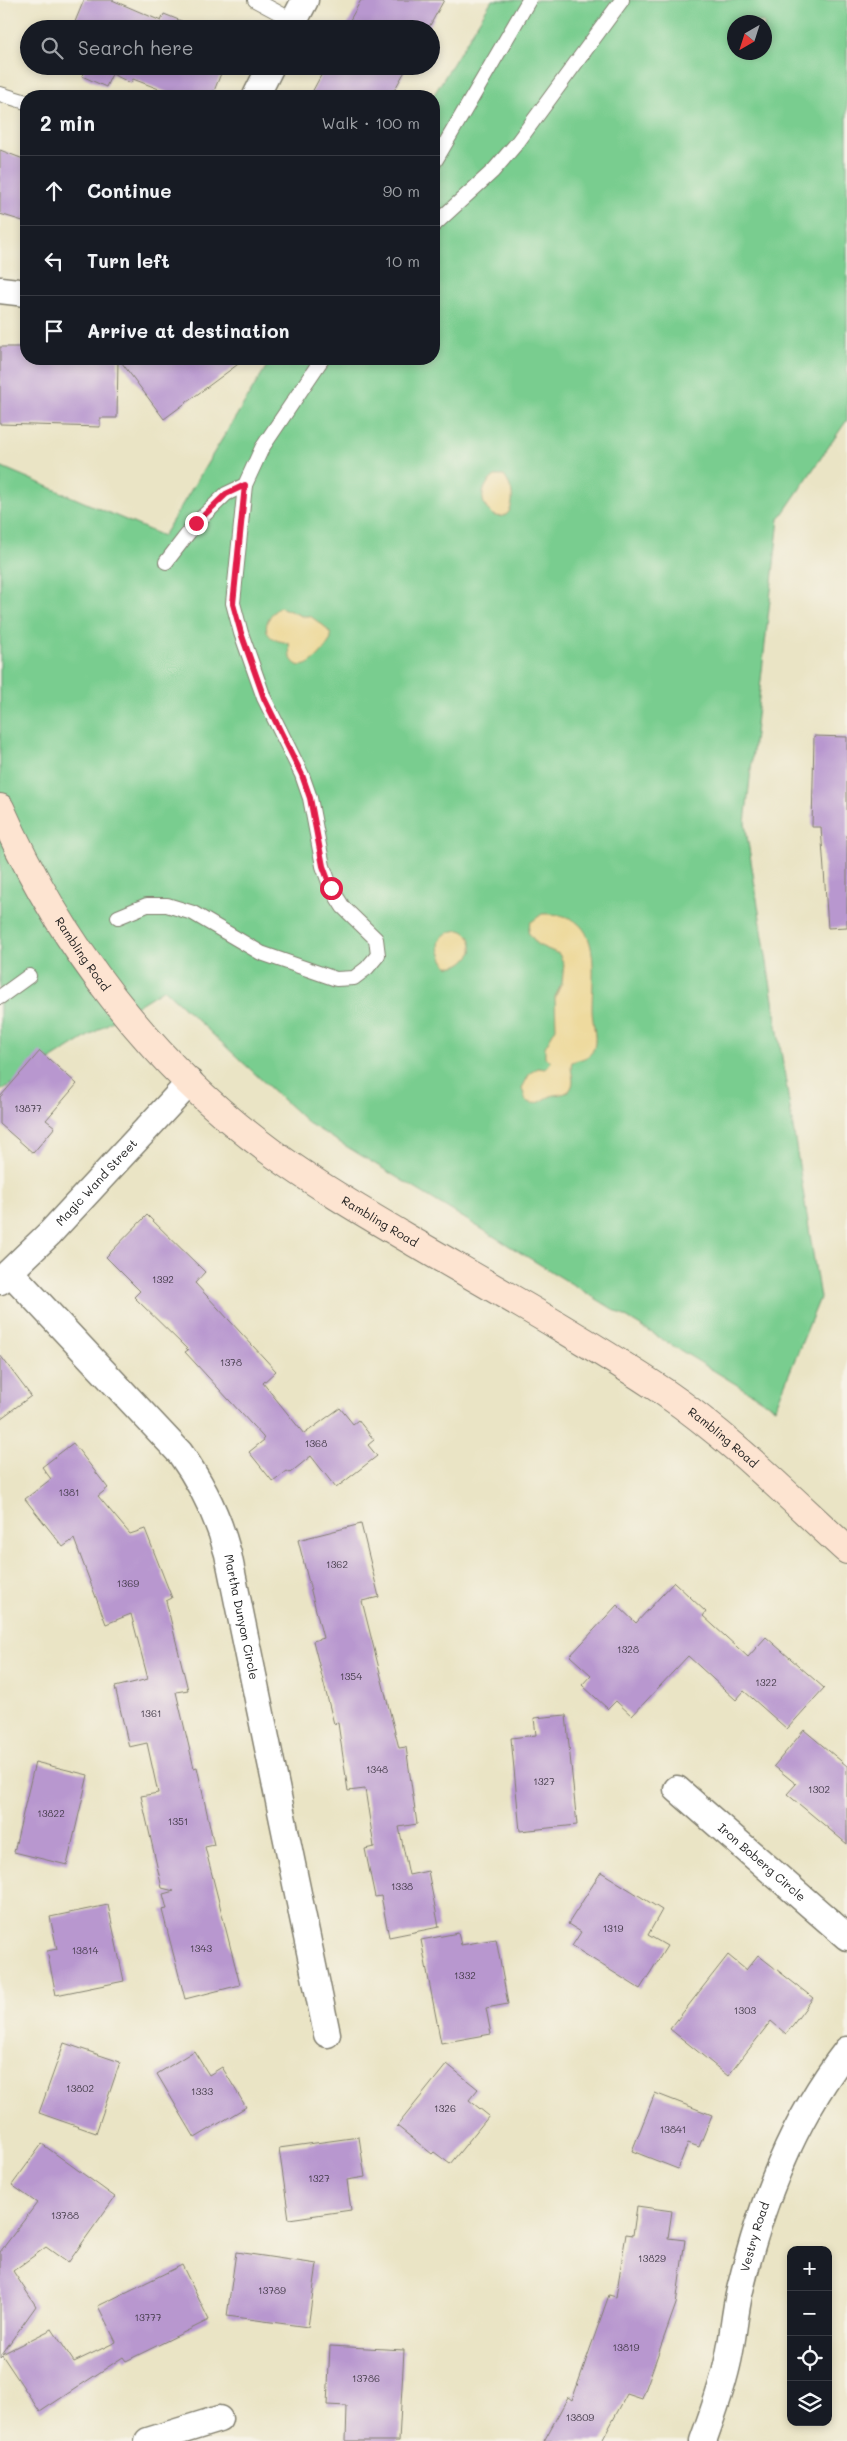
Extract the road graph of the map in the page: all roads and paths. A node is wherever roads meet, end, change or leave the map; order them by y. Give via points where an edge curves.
1 (255, 0) edge
2 (529, 0) edge
3 (622, 0) edge
4 (297, 17) edge
5 (266, 75) edge
6 (259, 90) edge
7 (0, 94) edge
8 (20, 100) edge
9 (440, 153) edge
10 (440, 219) edge
11 (0, 290) edge
12 (20, 292) edge
13 (318, 365) edge
14 (245, 485) junction
15 (166, 562) dead end
16 (0, 808) edge
17 (118, 917) dead end
18 (29, 976) dead end
19 (0, 997) edge
20 (190, 1082) junction
21 (5, 1277) edge
22 (847, 1550) edge
23 (677, 1789) dead end
24 (847, 1937) edge
25 (327, 2034) dead end
26 (847, 2050) edge
27 (219, 2419) dead end
28 (148, 2441) edge
29 (703, 2441) edge

1 - 4 lane
2 - 9 lane
3 - 10 lane via 518,143 493,171
5 - 6 street
7 - 8 lane
11 - 12 street
13 - 14 lane via 262,448
14 - 15 lane via 226,494 196,523
14 - 17 lane via 233,604 241,633 264,698 302,775 331,888 343,907 376,939 378,955 354,978 336,978 261,953 193,913 167,905 147,905
16 - 20 street, Rambling Road via 35,881 80,952 135,1025
18 - 19 lane
20 - 21 street, Magic Wand Street
20 - 22 street, Rambling Road via 231,1120 313,1181 570,1333 667,1395 716,1432
21 - 25 street, Martha Dunyon Circle via 180,1453 197,1476 218,1518
23 - 24 street, Iron Boberg Circle
26 - 29 street, Vestry Road via 807,2108 767,2196 740,2293 728,2364
27 - 28 street

